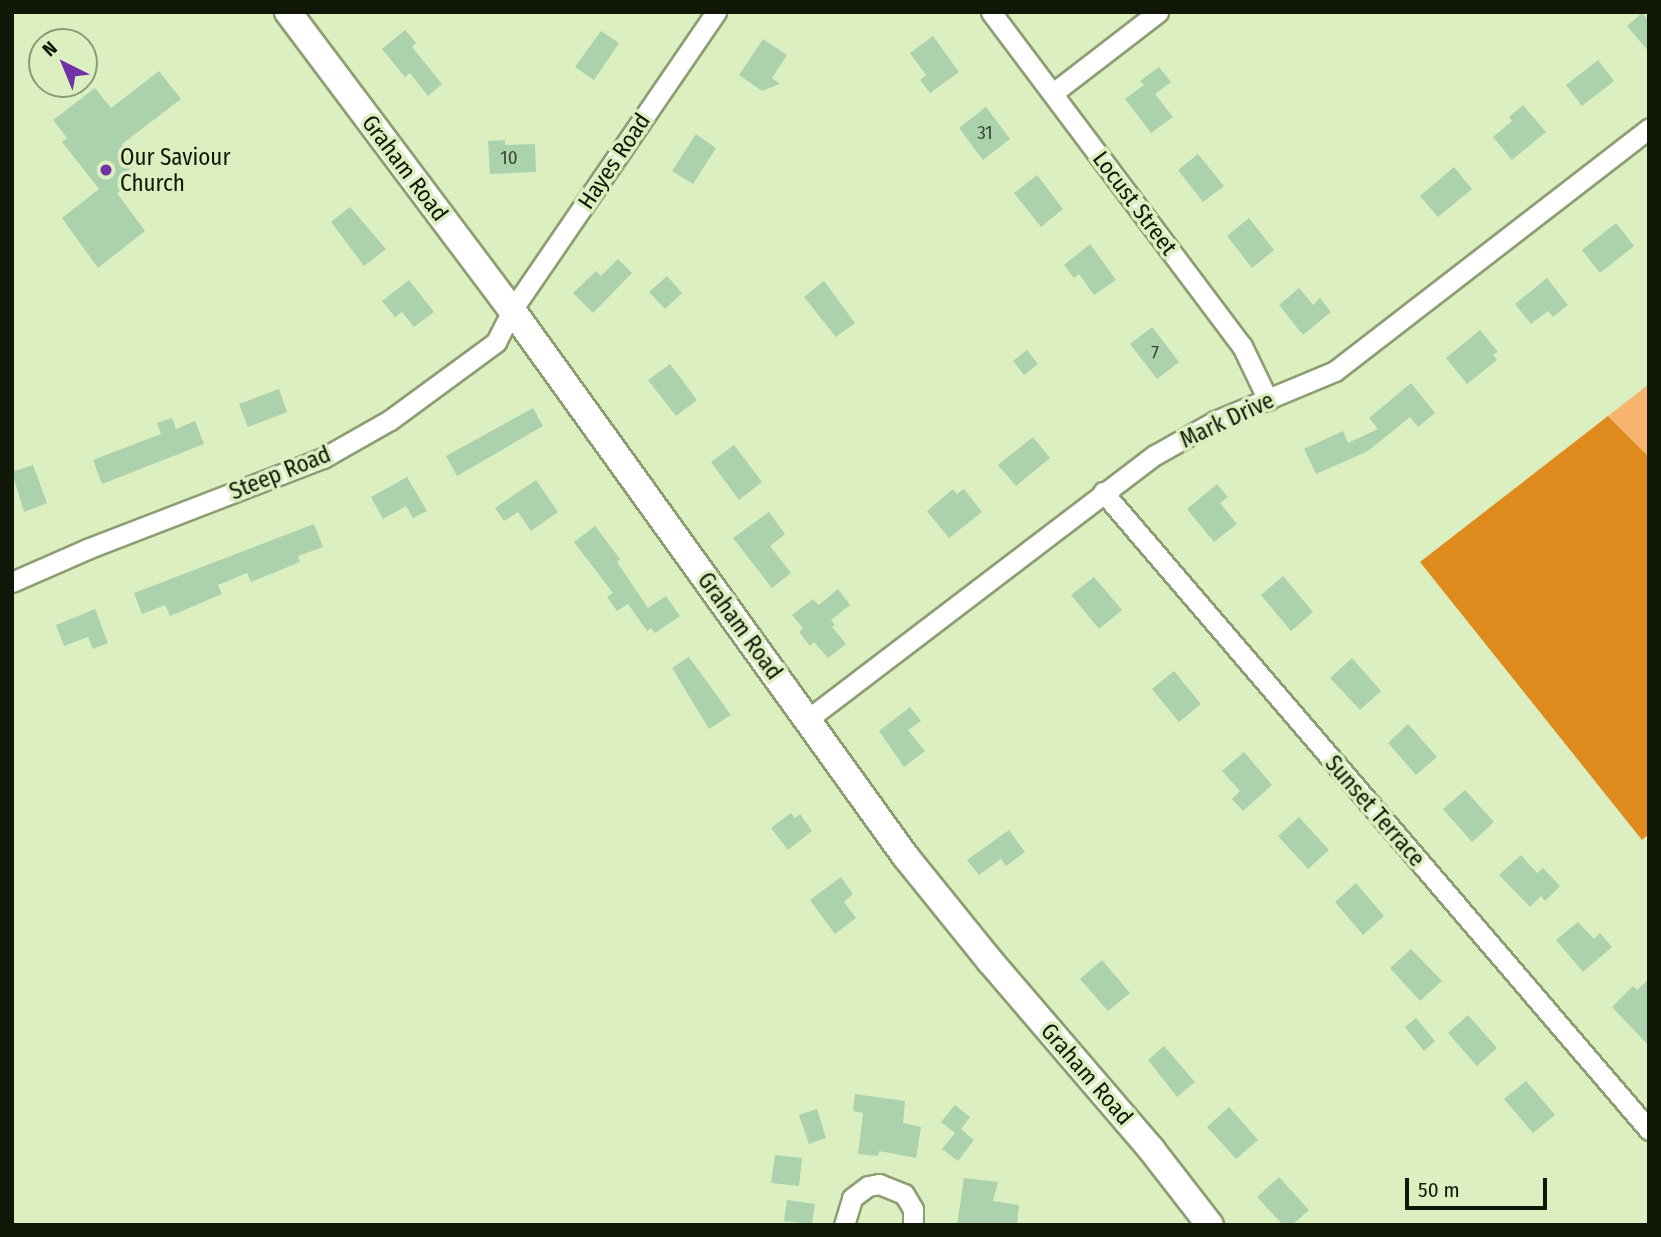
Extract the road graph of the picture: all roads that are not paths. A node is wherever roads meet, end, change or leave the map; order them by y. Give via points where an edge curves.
1 (288, 12) edge
2 (716, 12) edge
3 (991, 12) edge
4 (1158, 12) edge
5 (1053, 93) junction
6 (1649, 128) edge
7 (512, 310) junction
8 (1268, 400) junction
9 (1103, 492) junction
10 (12, 582) edge
11 (808, 719) junction
12 (1649, 1130) edge
13 (844, 1225) edge
14 (913, 1225) edge
15 (1210, 1225) edge

1 - 7 street, Graham Road
2 - 7 street, Hayes Road
3 - 5 street, Locust Street
4 - 5 street
5 - 8 street, Locust Street via 1242,346
6 - 8 street, Mark Drive via 1335,371
7 - 10 street, Steep Road via 496,342 390,420 323,458
7 - 11 street, Graham Road
8 - 9 street, Mark Drive via 1203,428
9 - 11 street, Mark Drive
9 - 12 street, Sunset Terrace
11 - 15 street, Graham Road via 906,857
13 - 14 street via 852,1198 879,1184 904,1194 913,1209

